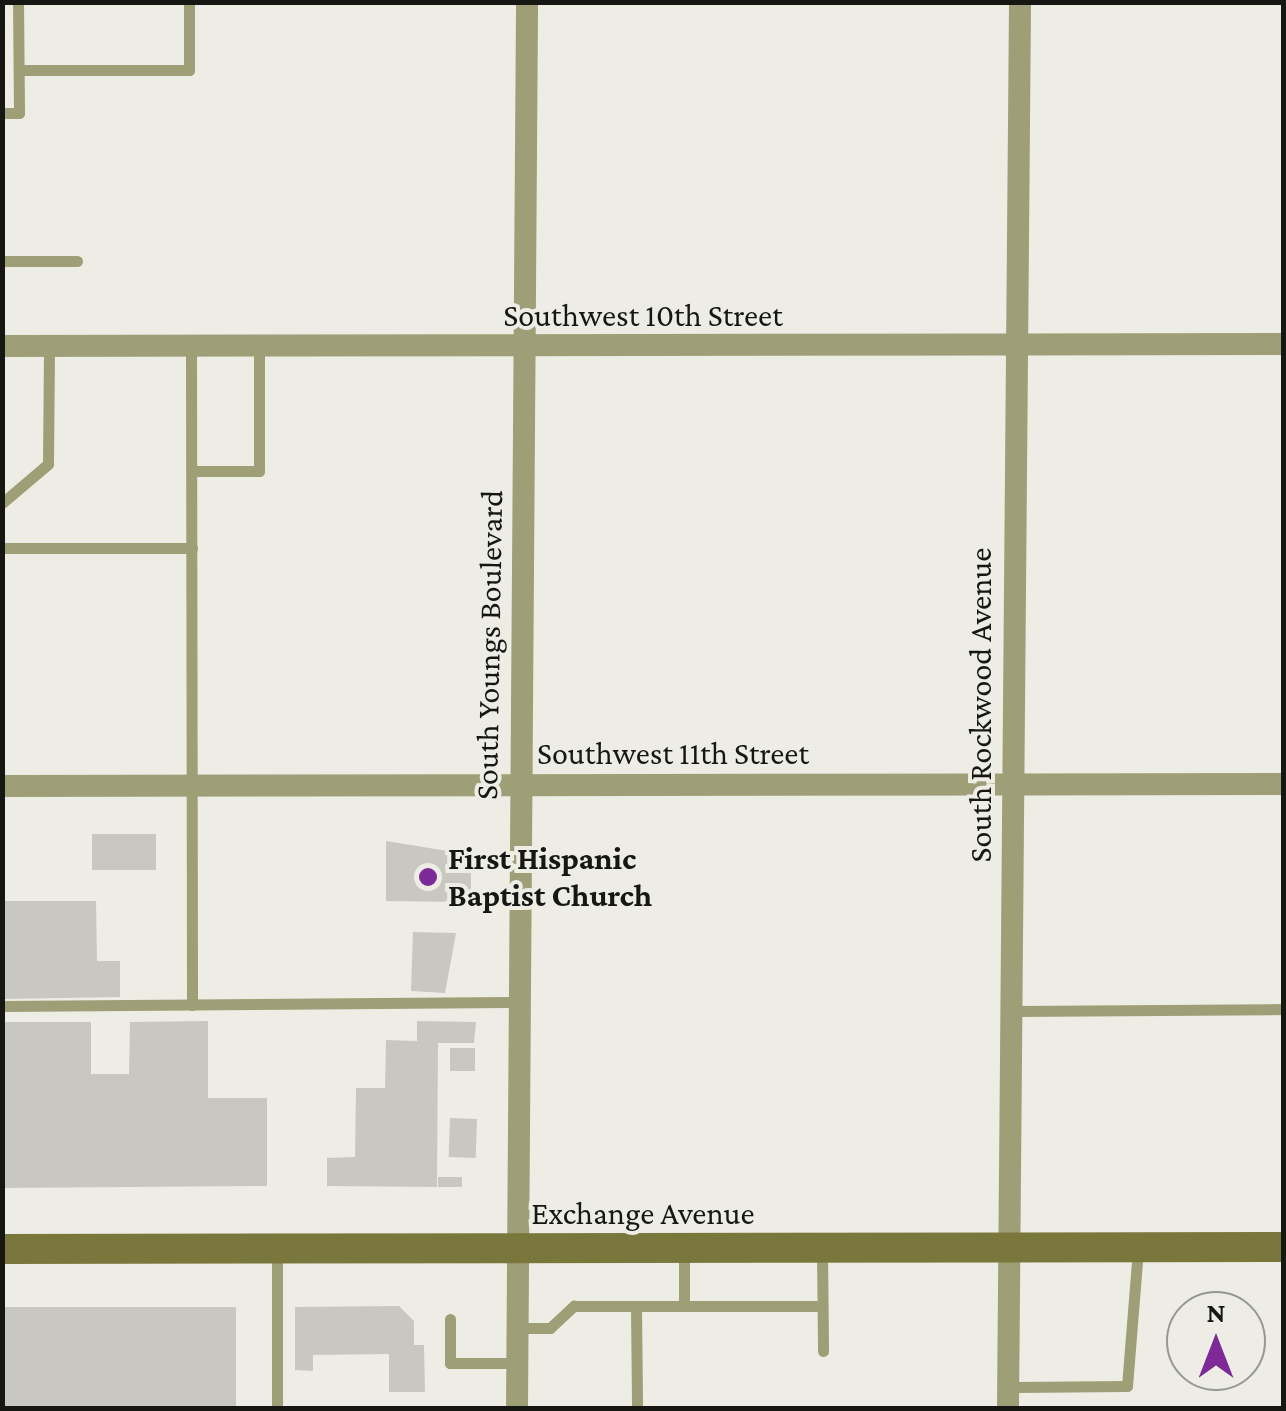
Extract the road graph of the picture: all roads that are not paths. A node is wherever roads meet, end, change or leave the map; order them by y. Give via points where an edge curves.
1 (18, 2) edge
2 (189, 2) edge
3 (527, 2) edge
4 (1020, 2) edge
5 (18, 70) junction
6 (2, 113) edge
7 (2, 261) edge
8 (77, 261) dead end
9 (1284, 344) edge
10 (2, 346) edge
11 (49, 346) junction
12 (1015, 346) junction
13 (191, 347) junction
14 (260, 347) junction
15 (526, 348) junction
16 (192, 471) junction
17 (2, 503) edge
18 (2, 548) edge
19 (192, 548) junction
20 (1284, 784) edge
21 (519, 785) junction
22 (1012, 785) junction
23 (2, 786) edge
24 (191, 786) junction
25 (519, 1002) junction
26 (192, 1005) junction
27 (2, 1006) edge
28 (1284, 1009) edge
29 (1011, 1011) junction
30 (518, 1248) junction
31 (684, 1248) junction
32 (822, 1248) junction
33 (1009, 1248) junction
34 (1138, 1248) junction
35 (1284, 1248) edge
36 (277, 1249) junction
37 (2, 1250) edge
38 (636, 1306) junction
39 (684, 1306) junction
40 (822, 1306) junction
41 (450, 1319) dead end
42 (518, 1328) junction
43 (822, 1351) dead end
44 (517, 1363) junction
45 (1008, 1398) edge
46 (277, 1408) edge
47 (517, 1408) edge
48 (636, 1408) edge

1 - 5 lane
2 - 5 lane via 190,70
3 - 15 street, South Youngs Boulevard
4 - 12 street, South Rockwood Avenue
5 - 6 lane via 18,114
7 - 8 lane
9 - 12 street, Southwest 10th Street
10 - 11 street, Southwest 10th Street
11 - 13 street, Southwest 10th Street
11 - 17 lane via 48,464
12 - 15 street, Southwest 10th Street
12 - 22 street, South Rockwood Avenue
13 - 14 street, Southwest 10th Street
13 - 16 lane
14 - 15 street, Southwest 10th Street
14 - 16 lane via 259,471
15 - 21 street, South Youngs Boulevard
16 - 19 lane
18 - 19 lane
19 - 24 lane
20 - 22 street, Southwest 11th Street
21 - 22 street, Southwest 11th Street
21 - 24 street, Southwest 11th Street
21 - 25 street, South Youngs Boulevard
22 - 29 street, South Rockwood Avenue
23 - 24 street, Southwest 11th Street
24 - 26 lane
25 - 26 lane
25 - 30 street, South Youngs Boulevard
26 - 27 lane
28 - 29 lane
29 - 33 street, South Rockwood Avenue
30 - 31 main road, Exchange Avenue
30 - 36 main road, Exchange Avenue
30 - 42 street, South Youngs Boulevard
31 - 32 main road, Exchange Avenue
31 - 39 lane
32 - 33 main road, Exchange Avenue
32 - 40 lane
33 - 34 main road, Exchange Avenue
33 - 45 street, South Rockwood Avenue
34 - 35 main road, Exchange Avenue
34 - 45 lane via 1128,1386
36 - 37 main road, Exchange Avenue
36 - 46 lane
38 - 39 lane
38 - 42 lane via 574,1306 550,1328
38 - 48 lane
39 - 40 lane
40 - 43 lane
41 - 44 lane via 450,1363
42 - 44 street, South Youngs Boulevard
44 - 47 street, South Youngs Boulevard

